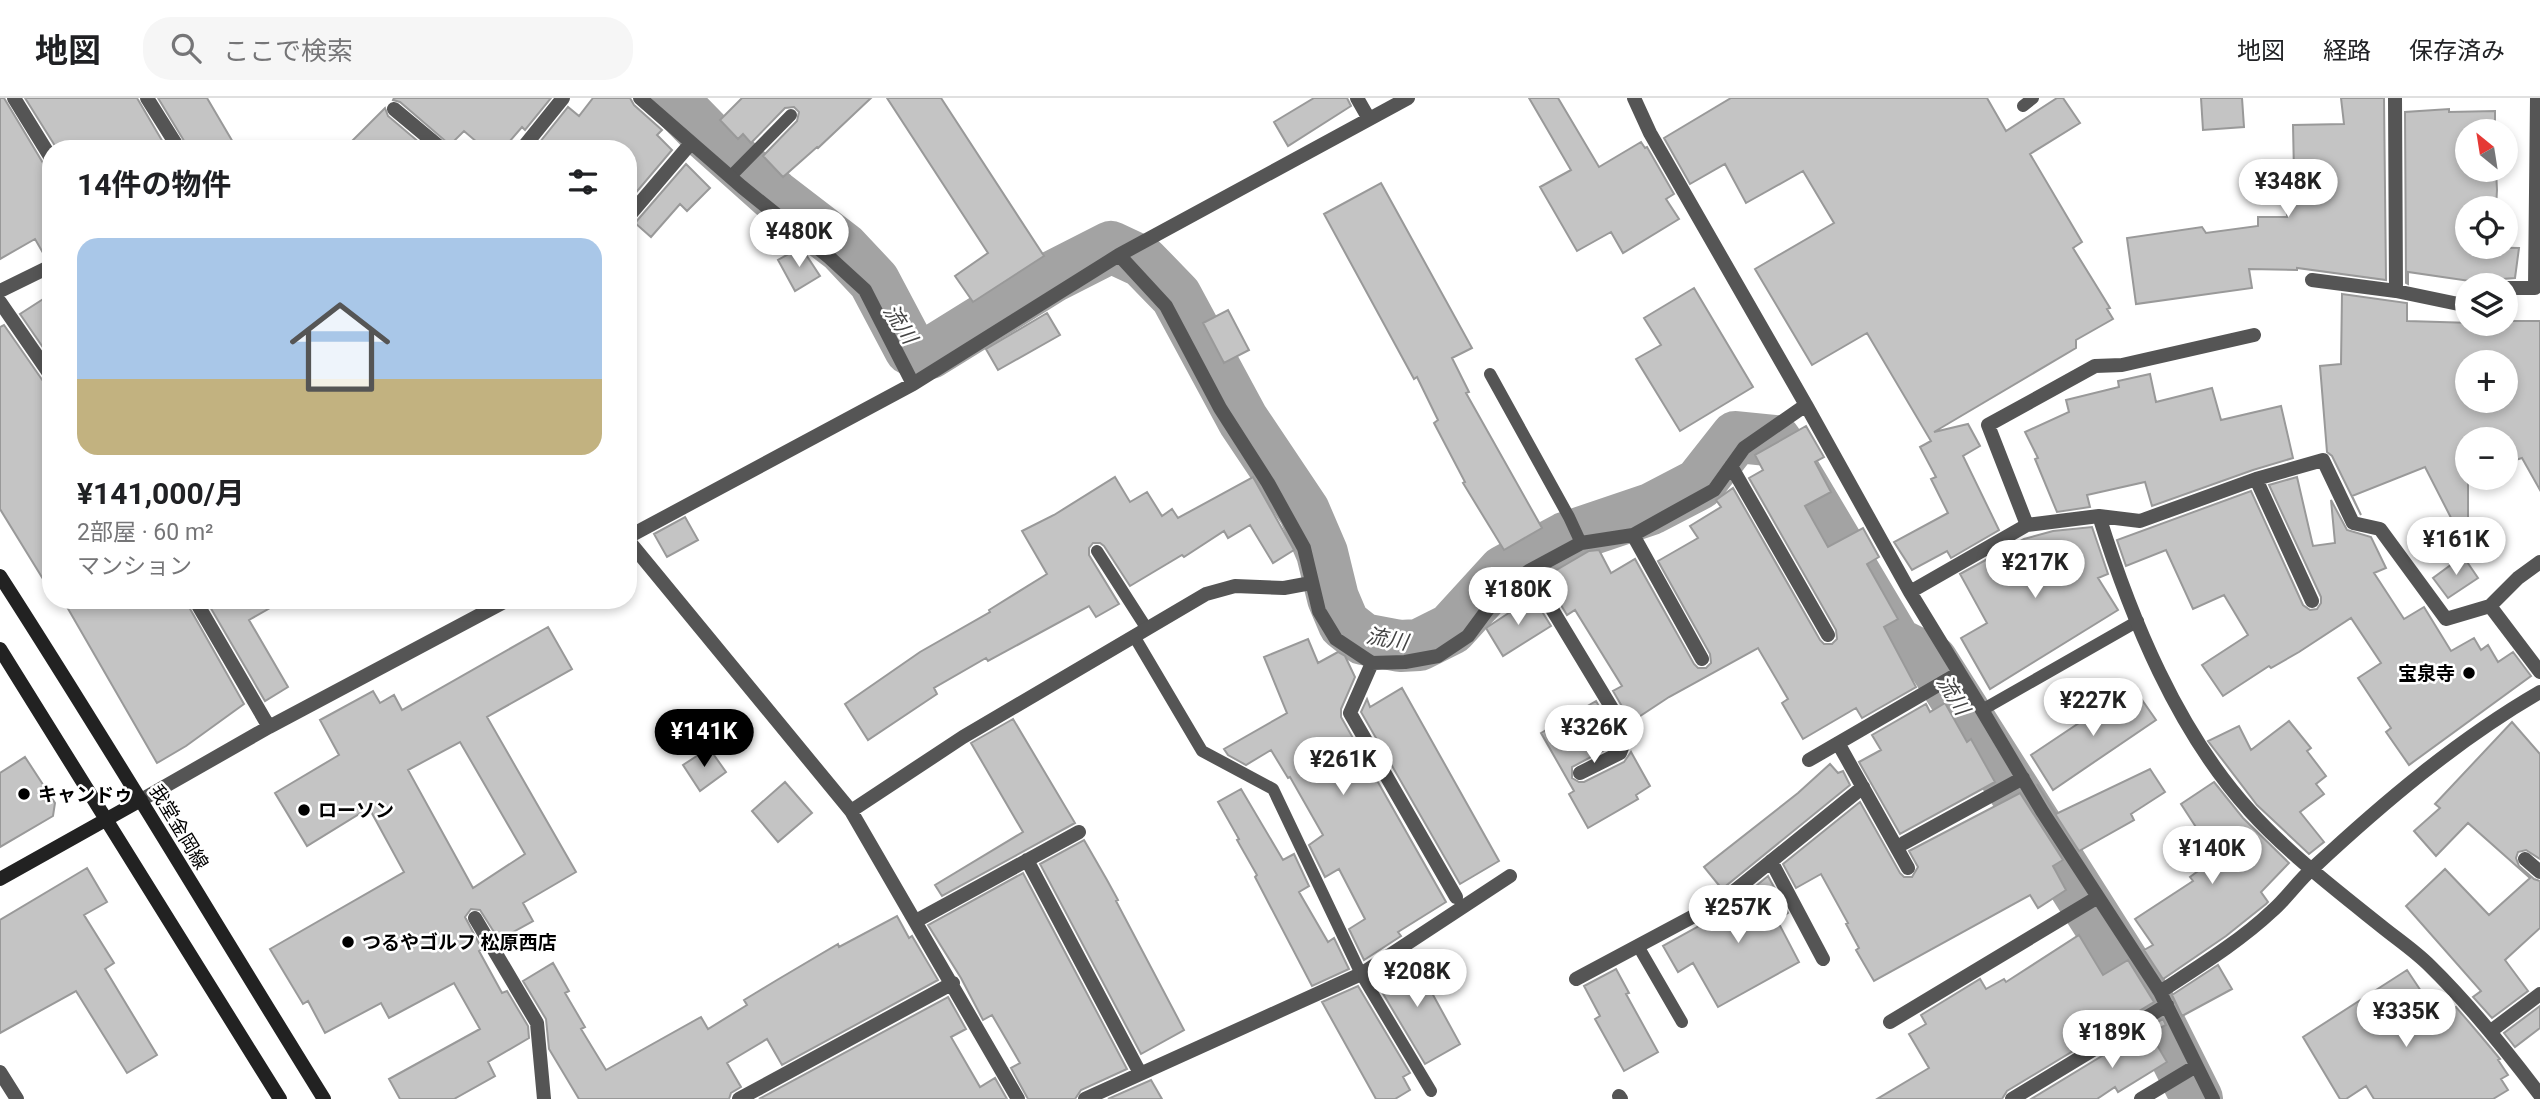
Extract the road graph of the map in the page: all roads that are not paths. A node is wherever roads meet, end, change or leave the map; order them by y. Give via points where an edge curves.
1 (14, 98) edge
2 (147, 98) edge
3 (563, 98) edge
4 (640, 98) edge
5 (1357, 98) edge
6 (1408, 98) edge
7 (1634, 98) edge
8 (2395, 98) edge
9 (2537, 98) edge
10 (394, 109) dead end
11 (791, 115) dead end
12 (1369, 119) junction
13 (173, 140) edge
14 (431, 140) edge
15 (529, 140) edge
16 (42, 143) edge
17 (691, 143) junction
18 (730, 177) junction
19 (637, 206) edge
20 (1124, 252) junction
21 (42, 271) edge
22 (2312, 280) dead end
23 (2518, 288) edge
24 (2538, 288) edge
25 (0, 290) edge
26 (2396, 291) junction
27 (0, 302) edge
28 (2455, 303) edge
29 (2254, 335) dead end
30 (42, 363) edge
31 (1490, 374) dead end
32 (913, 384) junction
33 (1806, 405) junction
34 (1731, 466) junction
35 (2256, 479) junction
36 (2099, 516) junction
37 (2027, 525) junction
38 (637, 533) edge
39 (1633, 535) junction
40 (1581, 543) junction
41 (637, 549) edge
42 (1097, 551) dead end
43 (2540, 562) edge
44 (1529, 571) junction
45 (0, 576) edge
46 (1311, 583) junction
47 (1910, 592) junction
48 (2312, 601) dead end
49 (2490, 606) junction
50 (200, 609) edge
51 (491, 609) edge
52 (2138, 621) junction
53 (1140, 632) junction
54 (1828, 635) dead end
55 (0, 649) edge
56 (1702, 659) dead end
57 (1372, 663) junction
58 (2540, 672) edge
59 (1958, 674) junction
60 (2540, 692) edge
61 (1982, 710) junction
62 (269, 727) junction
63 (1838, 743) junction
64 (1809, 760) dead end
65 (1580, 774) dead end
66 (2021, 779) junction
67 (1863, 787) junction
68 (141, 800) junction
69 (851, 811) junction
70 (106, 820) junction
71 (1079, 832) dead end
72 (1904, 843) dead end
73 (2525, 859) dead end
74 (1027, 860) junction
75 (1772, 861) junction
76 (1908, 868) dead end
77 (2311, 870) junction
78 (2540, 872) edge
79 (1510, 876) dead end
80 (0, 879) edge
81 (1456, 897) dead end
82 (2096, 898) junction
83 (475, 918) dead end
84 (916, 921) junction
85 (1638, 946) junction
86 (1823, 959) dead end
87 (1361, 974) junction
88 (1576, 979) dead end
89 (953, 983) junction
90 (2540, 994) edge
91 (2163, 1002) junction
92 (1682, 1022) dead end
93 (1890, 1022) dead end
94 (2491, 1031) junction
95 (2195, 1066) junction
96 (0, 1072) edge
97 (1140, 1073) junction
98 (1431, 1091) dead end
99 (2540, 1095) edge
100 (17, 1099) edge
101 (281, 1099) edge
102 (324, 1099) edge
103 (544, 1099) edge
104 (739, 1099) edge
105 (1018, 1099) edge
106 (1085, 1099) edge
107 (2012, 1099) edge
108 (2141, 1099) edge
109 (2213, 1099) edge

1 - 16 street
2 - 13 street
3 - 15 street
4 - 17 street
5 - 12 street
6 - 12 street
7 - 33 street
8 - 26 street
9 - 24 street
10 - 14 street
11 - 18 lane
12 - 20 street
17 - 18 street
17 - 19 street
18 - 32 street via 865,290
20 - 32 street
20 - 46 street via 1166,306 1220,408 1268,483 1304,548
21 - 25 street
22 - 26 street
23 - 24 street
26 - 28 street
27 - 30 street
29 - 37 street via 2122,365 2095,366 1988,425
31 - 40 lane
32 - 38 street
33 - 34 street via 1744,448
33 - 47 street
34 - 39 street via 1714,490
34 - 54 street
35 - 36 street via 2140,521
35 - 48 street
35 - 49 street via 2323,460 2353,523 2380,528 2446,619
36 - 37 street
36 - 52 street
37 - 47 street
39 - 40 street
39 - 56 street
40 - 44 street
41 - 69 street
42 - 53 lane
43 - 49 street
44 - 57 street via 1502,590 1468,636 1438,656
44 - 65 street via 1625,730 1620,753
45 - 68 main road, 我堂金岡線
46 - 53 street via 1225,588
46 - 57 street via 1319,611 1336,639
47 - 59 street
49 - 58 street
50 - 62 street
51 - 62 street
52 - 61 lane
52 - 77 street via 2196,742 2249,810
53 - 69 street via 963,737
53 - 87 lane via 1202,751 1273,789
55 - 70 main road
57 - 81 street via 1350,713
59 - 61 street
59 - 63 street
60 - 77 street via 2467,738
61 - 66 street
62 - 68 street
63 - 64 street
63 - 67 street
66 - 72 street
66 - 82 street
67 - 75 street
67 - 76 street
68 - 70 main road
68 - 102 main road, 我堂金岡線
69 - 84 street
70 - 80 main road
70 - 101 main road
71 - 74 street
73 - 78 street
74 - 84 street
74 - 97 street
75 - 85 street via 1722,901
75 - 86 street
77 - 91 street via 2272,911
77 - 94 street via 2429,965
79 - 87 street
82 - 91 street
82 - 93 street
83 - 103 street via 537,1023
84 - 89 street
85 - 88 street
85 - 92 lane
87 - 97 street
87 - 98 lane
89 - 104 street
89 - 105 street
90 - 94 street
91 - 95 street
91 - 107 street via 2134,1026
94 - 99 street
95 - 108 street
95 - 109 street
96 - 100 street
97 - 106 street

